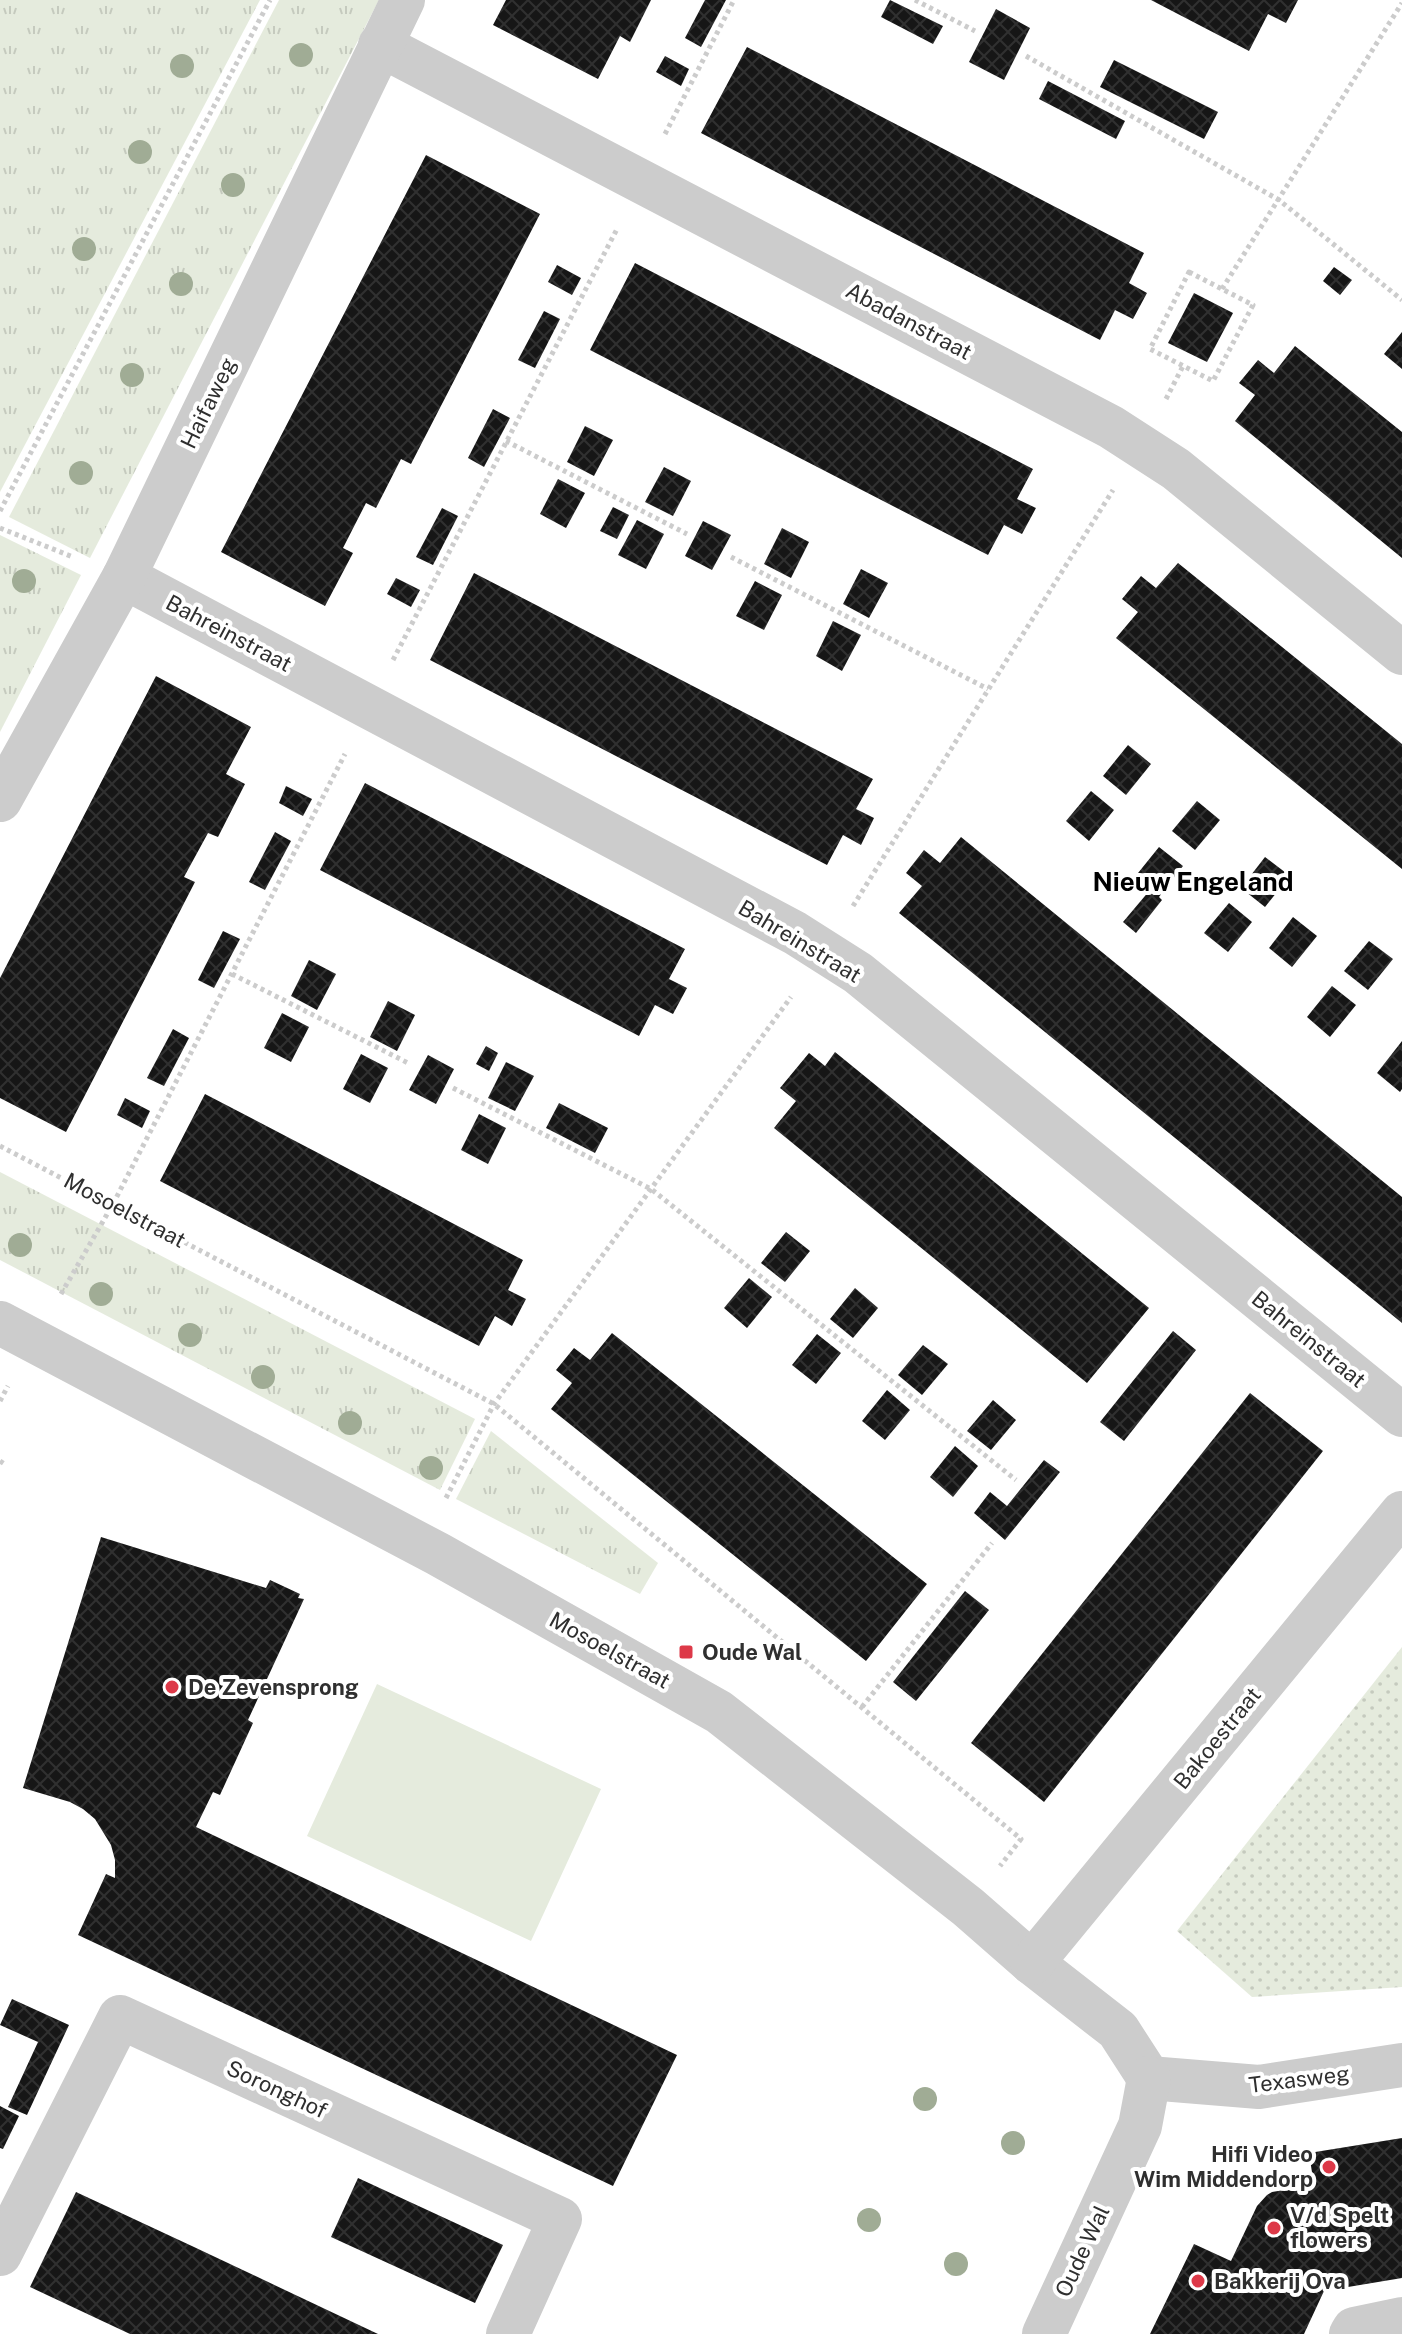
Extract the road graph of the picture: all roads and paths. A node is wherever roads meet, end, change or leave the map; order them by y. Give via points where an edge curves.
1 (270, 0) edge
2 (403, 0) edge
3 (915, 0) edge
4 (1402, 3) edge
5 (975, 31) dead end
6 (380, 45) junction
7 (1026, 56) dead end
8 (1279, 200) junction
9 (1222, 289) junction
10 (1402, 300) edge
11 (506, 441) dead end
12 (0, 511) edge
13 (0, 528) edge
14 (687, 534) dead end
15 (731, 557) dead end
16 (124, 577) junction
17 (1402, 653) edge
18 (988, 689) dead end
19 (0, 800) edge
20 (232, 974) dead end
21 (410, 1064) dead end
22 (453, 1088) dead end
23 (0, 1146) edge
24 (0, 1323) edge
25 (1402, 1415) edge
26 (1016, 1480) dead end
27 (1402, 1513) edge
28 (992, 1543) dead end
29 (862, 1707) junction
30 (1021, 1839) dead end
31 (1032, 1963) junction
32 (1402, 2065) edge
33 (1149, 2078) junction
34 (0, 2254) edge
35 (1402, 2319) edge
36 (508, 2334) edge
37 (1044, 2334) edge
38 (1351, 2334) edge

1 - 12 path
2 - 6 street, Haifaweg
3 - 5 path
4 - 8 path
6 - 16 street, Haifaweg
6 - 17 street, Abadanstraat via 1111,427 1176,469
7 - 8 path
8 - 9 path
8 - 10 path
9 - 9 path via 1253,305 1213,381 1150,349 1189,272
11 - 14 path
13 - 16 path
15 - 18 path
16 - 19 street, Haifaweg
16 - 25 street, Bahreinstraat via 795,933 858,973
20 - 21 path
22 - 26 path via 651,1189
23 - 29 path, Mosoelstraat via 494,1404
24 - 31 street, Mosoelstraat via 438,1554 719,1712
27 - 31 street, Bakoestraat
28 - 29 path
29 - 30 path, Mosoelstraat
31 - 33 street, Mosoelstraat via 1118,2030
32 - 33 street, Texasweg via 1259,2087
33 - 37 street, Oude Wal via 1140,2126
34 - 36 street, Soronghof via 120,2017 560,2219
35 - 38 street

